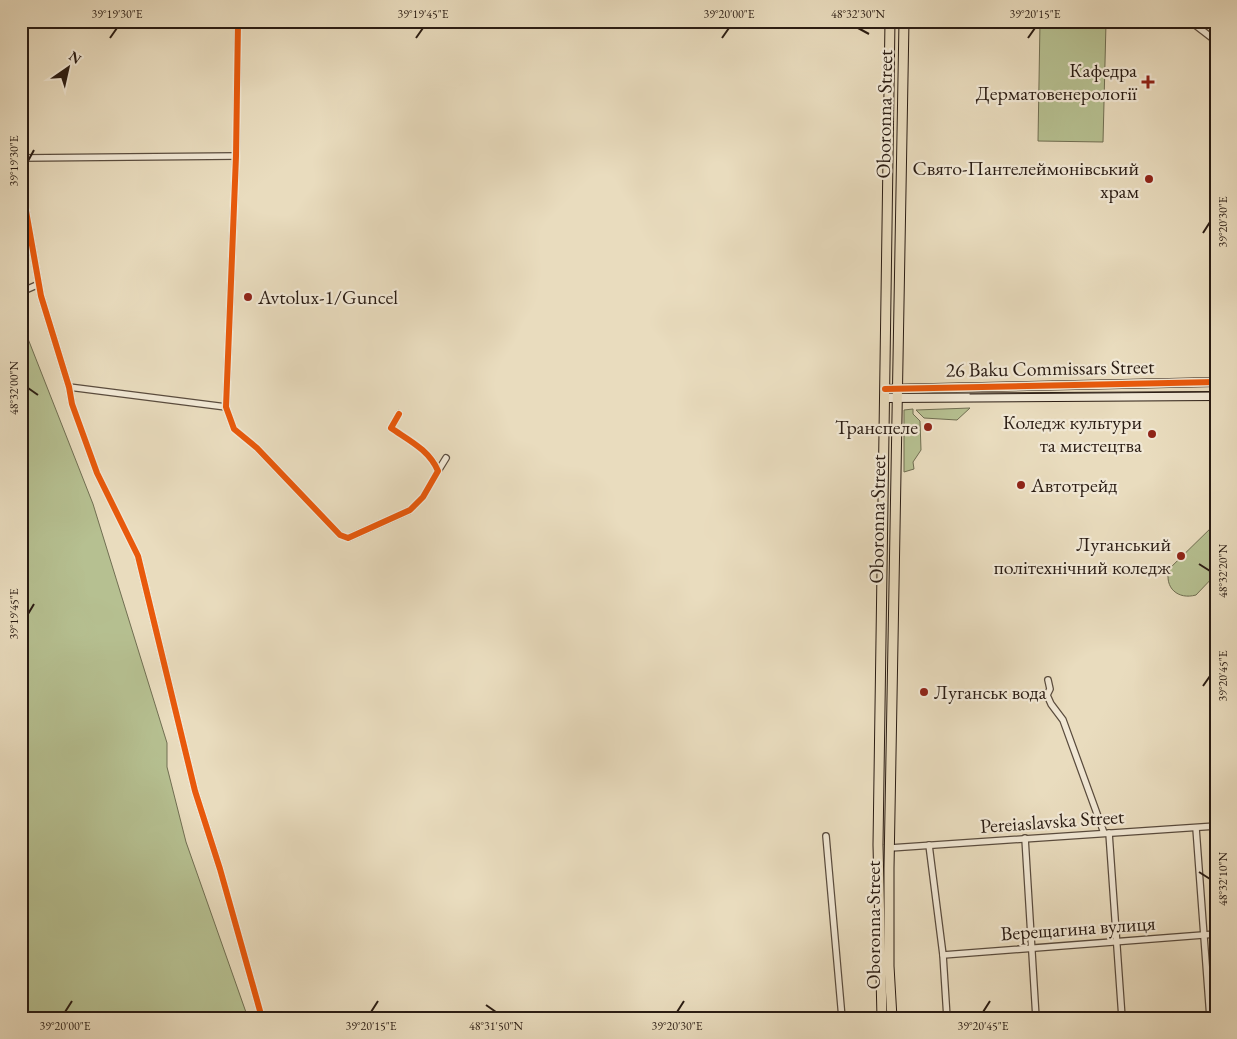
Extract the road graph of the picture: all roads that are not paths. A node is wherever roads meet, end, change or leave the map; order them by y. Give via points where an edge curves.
1 (238, 21) edge
2 (890, 21) edge
3 (904, 21) edge
4 (1190, 21) edge
5 (1216, 41) edge
6 (236, 156) junction
7 (21, 158) edge
8 (21, 203) edge
9 (39, 284) junction
10 (21, 292) edge
11 (1216, 382) edge
12 (977, 385) junction
13 (69, 387) junction
14 (896, 389) junction
15 (885, 393) junction
16 (1216, 396) edge
17 (896, 398) junction
18 (977, 399) junction
19 (226, 407) junction
20 (399, 414) dead end
21 (446, 458) dead end
22 (438, 471) junction
23 (1048, 680) dead end
24 (1216, 826) edge
25 (1196, 828) junction
26 (1106, 833) junction
27 (826, 836) dead end
28 (1025, 838) junction
29 (929, 845) junction
30 (890, 848) junction
31 (1216, 934) edge
32 (1204, 935) junction
33 (1117, 941) junction
34 (1030, 948) junction
35 (943, 954) junction
36 (262, 1018) edge
37 (842, 1018) edge
38 (882, 1018) edge
39 (892, 1018) edge
40 (947, 1018) edge
41 (1036, 1018) edge
42 (1122, 1018) edge
43 (1210, 1018) edge

1 - 6 street
2 - 15 main road, Oboronna Street
3 - 14 main road, Oboronna Street
4 - 5 street
6 - 7 street
6 - 19 street
8 - 9 street via 26,211
9 - 10 street
9 - 13 street
11 - 12 street, 26 Baku Commissars Street
12 - 14 street, 26 Baku Commissars Street
12 - 18 street
13 - 19 street
13 - 36 street via 96,473 138,556 195,791
14 - 15 street, 26 Baku Commissars Street
14 - 17 main road, Oboronna Street
15 - 17 street, 26 Baku Commissars Street
15 - 38 main road, Oboronna Street via 878,845
16 - 18 street, 26 Baku Commissars Street
17 - 18 street, 26 Baku Commissars Street
17 - 30 main road, Oboronna Street
19 - 22 street via 234,429 257,448 340,535 348,538 410,510
20 - 22 street via 391,428 425,451
21 - 22 street
23 - 26 street via 1050,688 1047,695 1063,720
24 - 25 street, Pereiaslavska Street
25 - 26 street, Pereiaslavska Street
25 - 32 street
26 - 28 street, Pereiaslavska Street
26 - 33 street
27 - 37 street
28 - 29 street, Pereiaslavska Street
28 - 34 street
29 - 30 street, Pereiaslavska Street
29 - 35 street
30 - 39 main road, Oboronna Street
31 - 32 street, Верещагина вулиця
32 - 33 street, Верещагина вулиця
32 - 43 street
33 - 34 street, Верещагина вулиця
33 - 42 street
34 - 35 street, Верещагина вулиця
34 - 41 street
35 - 40 street

